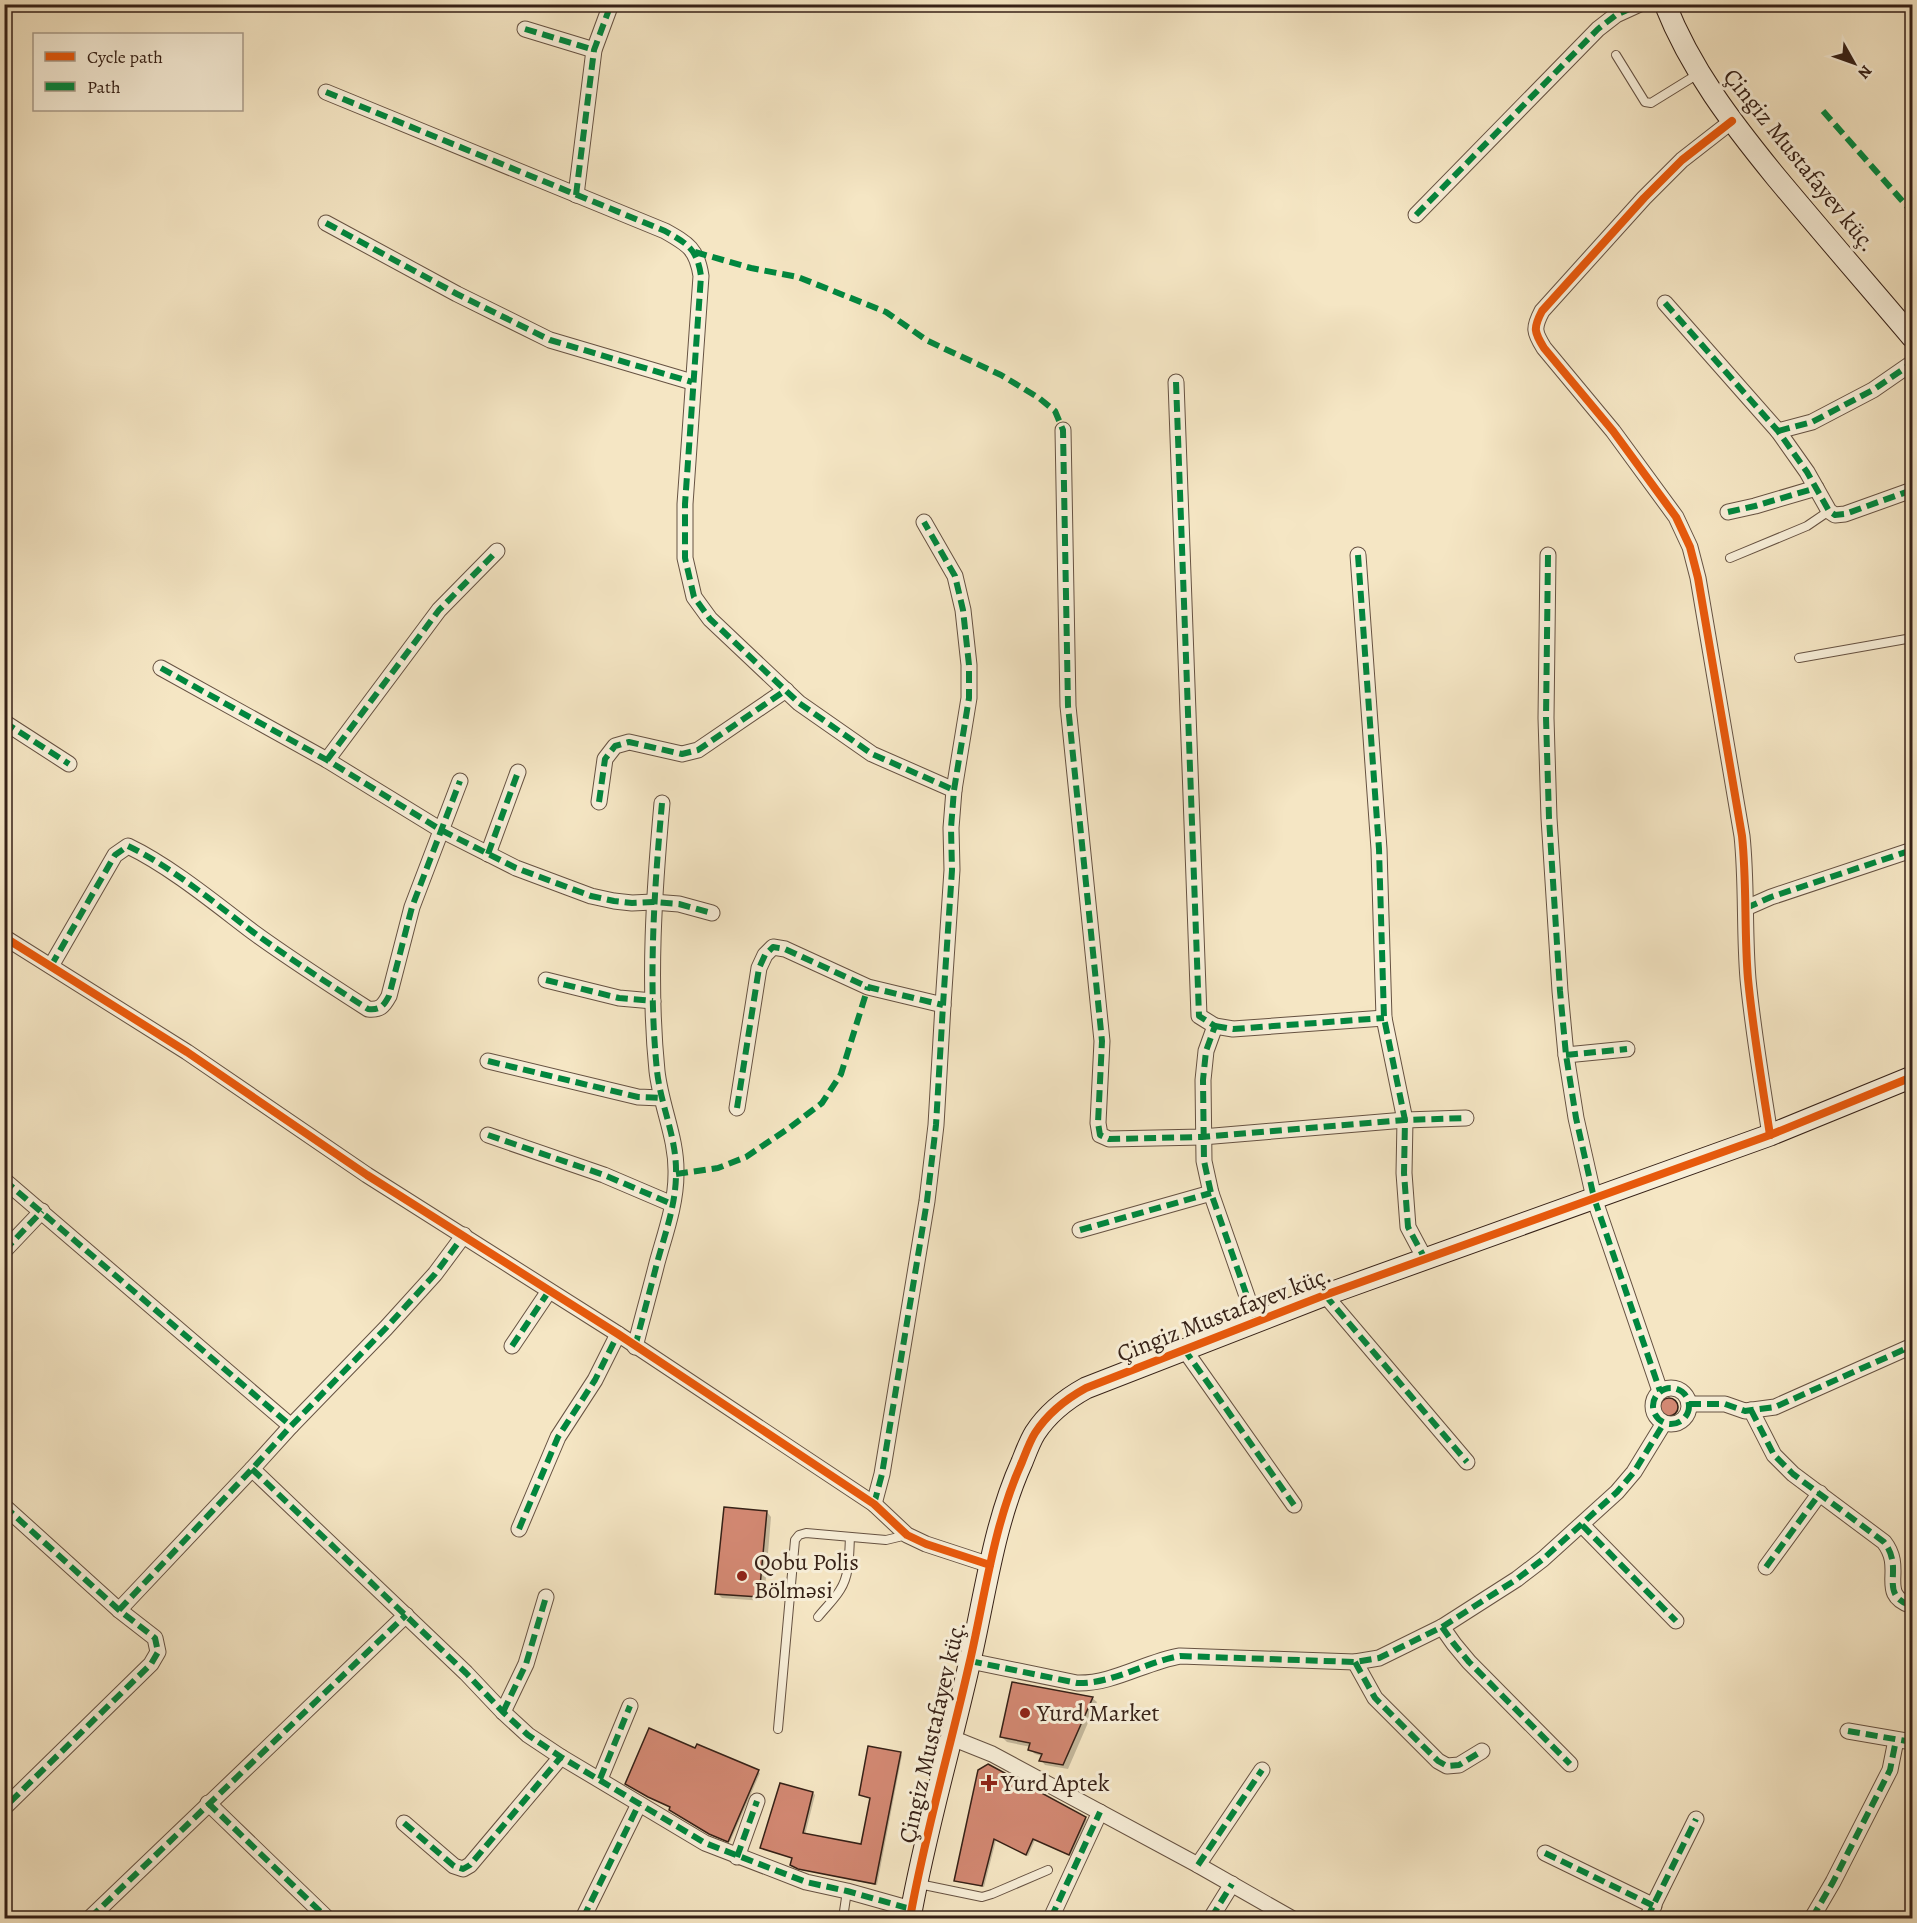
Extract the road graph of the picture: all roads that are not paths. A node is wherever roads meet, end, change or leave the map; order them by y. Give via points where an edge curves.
1 (611, 4) edge
2 (1640, 4) edge
3 (1665, 4) edge
4 (525, 29) dead end
5 (594, 50) junction
6 (1616, 55) dead end
7 (1699, 74) junction
8 (326, 92) dead end
9 (1732, 122) junction
10 (576, 195) junction
11 (1416, 215) dead end
12 (326, 223) dead end
13 (1665, 303) dead end
14 (1912, 337) edge
15 (1912, 363) edge
16 (692, 382) junction
17 (1176, 382) dead end
18 (1063, 430) dead end
19 (1778, 431) junction
20 (1816, 488) junction
21 (1912, 490) edge
22 (1728, 512) dead end
23 (1829, 512) junction
24 (924, 522) dead end
25 (497, 551) dead end
26 (1358, 555) dead end
27 (1548, 555) dead end
28 (1730, 558) dead end
29 (1912, 638) edge
30 (1799, 658) dead end
31 (161, 668) dead end
32 (786, 690) junction
33 (4, 722) edge
34 (327, 760) junction
35 (69, 764) dead end
36 (518, 772) dead end
37 (460, 781) dead end
38 (954, 790) junction
39 (598, 802) dead end
40 (662, 803) dead end
41 (441, 830) junction
42 (1912, 850) edge
43 (488, 854) junction
44 (653, 902) junction
45 (1746, 908) junction
46 (712, 913) dead end
47 (4, 937) edge
48 (51, 966) junction
49 (546, 980) dead end
50 (653, 1001) junction
51 (943, 1005) junction
52 (1384, 1018) junction
53 (1215, 1026) junction
54 (1627, 1049) dead end
55 (1566, 1055) junction
56 (488, 1061) dead end
57 (1912, 1077) edge
58 (661, 1098) junction
59 (737, 1108) dead end
60 (1466, 1118) dead end
61 (1405, 1120) junction
62 (488, 1135) dead end
63 (1770, 1135) junction
64 (1202, 1137) junction
65 (4, 1180) edge
66 (1211, 1193) junction
67 (1594, 1198) junction
68 (672, 1204) junction
69 (42, 1211) junction
70 (1080, 1230) dead end
71 (464, 1235) junction
72 (4, 1251) edge
73 (1425, 1259) junction
74 (549, 1291) junction
75 (1325, 1295) junction
76 (1256, 1322) junction
77 (618, 1334) junction
78 (512, 1346) dead end
79 (635, 1347) junction
80 (1184, 1349) junction
81 (1910, 1351) edge
82 (1660, 1391) junction
83 (1689, 1404) junction
84 (1751, 1410) junction
85 (1664, 1423) junction
86 (291, 1426) junction
87 (1467, 1462) dead end
88 (252, 1469) junction
89 (1820, 1493) junction
90 (874, 1504) junction
91 (1294, 1505) dead end
92 (4, 1506) edge
93 (1581, 1525) junction
94 (519, 1528) dead end
95 (907, 1535) junction
96 (850, 1537) junction
97 (990, 1565) junction
98 (1766, 1567) dead end
99 (546, 1597) dead end
100 (1912, 1606) edge
101 (119, 1611) junction
102 (406, 1615) junction
103 (818, 1617) dead end
104 (1676, 1621) dead end
105 (1442, 1627) junction
106 (970, 1661) junction
107 (1355, 1662) junction
108 (630, 1706) dead end
109 (503, 1712) junction
110 (778, 1729) dead end
111 (1848, 1731) dead end
112 (952, 1738) junction
113 (1896, 1740) junction
114 (1912, 1742) edge
115 (1482, 1751) dead end
116 (561, 1757) junction
117 (1570, 1764) dead end
118 (1262, 1770) dead end
119 (600, 1779) junction
120 (757, 1801) dead end
121 (208, 1803) junction
122 (639, 1804) junction
123 (4, 1808) edge
124 (1100, 1812) junction
125 (1696, 1820) dead end
126 (404, 1823) dead end
127 (1545, 1853) dead end
128 (737, 1857) junction
129 (1198, 1865) junction
130 (1048, 1870) dead end
131 (917, 1883) junction
132 (1232, 1884) junction
133 (847, 1890) junction
134 (1651, 1912) edge
135 (911, 1914) edge
136 (90, 1918) edge
137 (327, 1918) edge
138 (583, 1918) edge
139 (843, 1918) edge
140 (1051, 1918) edge
141 (1210, 1918) edge
142 (1291, 1918) edge
143 (1812, 1918) edge

1 - 5 street
2 - 11 street via 1598,29
3 - 7 street, Çingiz Mustafayev küç.
4 - 5 street
5 - 10 street
6 - 7 lane via 1645,102 1651,103
7 - 9 street, Çingiz Mustafayev küç.
8 - 10 street
9 - 14 street, Çingiz Mustafayev küç.
9 - 45 street via 1682,160 1644,198 1542,311 1535,326 1544,348 1676,516 1690,548 1742,836
10 - 16 street via 665,231 695,252 701,276
12 - 16 street via 550,340
13 - 19 street
15 - 19 street via 1873,390 1812,422
16 - 32 street via 685,558 694,597 710,619
17 - 53 street via 1199,1016
18 - 64 street via 1068,706 1102,1041 1098,1123 1101,1135 1109,1139
19 - 20 street
20 - 22 street
20 - 23 street
21 - 23 street via 1845,514
23 - 28 lane via 1808,526
24 - 38 street via 955,576 968,654 969,698
25 - 34 street via 440,610
26 - 52 street via 1379,849
27 - 55 street via 1549,818
29 - 30 lane
31 - 34 street
32 - 38 street via 872,754
32 - 39 street via 698,750 682,754 629,742 615,746 606,759
33 - 35 street
34 - 41 street
36 - 43 street
37 - 41 street
38 - 51 street
40 - 44 street
41 - 43 street
41 - 48 street via 412,907 389,996 378,1010 368,1009 339,991 128,846 115,855
42 - 45 street
43 - 44 street via 591,896 632,903
44 - 46 street
44 - 50 street
45 - 63 street via 1748,976
47 - 48 street
48 - 71 street
49 - 50 street via 619,998
50 - 58 street
51 - 59 street via 868,987 773,947 759,968
51 - 90 street via 927,1201
52 - 53 street via 1233,1029
52 - 61 street
53 - 64 street via 1206,1051
54 - 55 street
55 - 67 street via 1575,1118
56 - 58 street via 638,1097
57 - 63 street, Çingiz Mustafayev küç.
58 - 68 street via 673,1138 676,1174
60 - 61 street
61 - 64 street
61 - 73 street via 1408,1227
62 - 68 street via 604,1175
63 - 67 street, Çingiz Mustafayev küç.
64 - 66 street
65 - 69 street
66 - 70 street
66 - 76 street
67 - 73 street, Çingiz Mustafayev küç.
67 - 82 street
68 - 79 street
69 - 72 street
69 - 86 street
71 - 74 street
71 - 86 street via 435,1274
73 - 75 street, Çingiz Mustafayev küç.
74 - 77 street
74 - 78 street
75 - 76 street, Çingiz Mustafayev küç.
75 - 87 street
76 - 80 street, Çingiz Mustafayev küç.
77 - 79 street
77 - 94 street via 595,1380 558,1437
79 - 90 street
80 - 91 street
80 - 97 street, Çingiz Mustafayev küç. via 1086,1388 1048,1416 1034,1434 1016,1474
81 - 84 street via 1775,1407
82 - 83 street via 1678,1389 1684,1392
82 - 85 street via 1653,1408
83 - 84 street via 1725,1404
83 - 85 street via 1682,1421
84 - 89 street via 1774,1455
85 - 93 street via 1634,1472
86 - 88 street
88 - 101 street
88 - 102 street
89 - 98 street
89 - 100 street via 1884,1542 1892,1552 1895,1566 1892,1590 1899,1600
90 - 95 street
92 - 101 street
93 - 104 street
93 - 105 street via 1517,1579
95 - 96 lane via 886,1540
95 - 97 street
96 - 103 lane via 841,1590
96 - 110 lane via 806,1533 795,1540
97 - 106 street, Çingiz Mustafayev küç.
99 - 109 street via 526,1664
101 - 123 street via 155,1638 158,1652 151,1664
102 - 109 street
102 - 121 street
105 - 107 street via 1379,1658
105 - 117 street via 1469,1662
106 - 107 street via 1077,1683 1105,1681 1180,1656
106 - 112 street, Çingiz Mustafayev küç.
107 - 115 street via 1375,1698 1438,1761 1447,1767 1459,1765
108 - 119 street
109 - 116 street
111 - 113 street
112 - 124 street via 992,1754
112 - 131 street, Çingiz Mustafayev küç.
113 - 114 street
113 - 143 street via 1890,1770
116 - 119 street
116 - 126 street via 470,1866 463,1869 454,1866
118 - 129 street
119 - 122 street
120 - 128 street
121 - 136 street
121 - 137 street
122 - 128 street
122 - 138 street
124 - 129 street
124 - 140 street
125 - 134 street
127 - 134 street
128 - 133 street via 806,1882
129 - 132 street
130 - 131 lane via 982,1897
131 - 135 street, Çingiz Mustafayev küç.
132 - 141 street
132 - 142 street
133 - 135 street
133 - 139 lane

